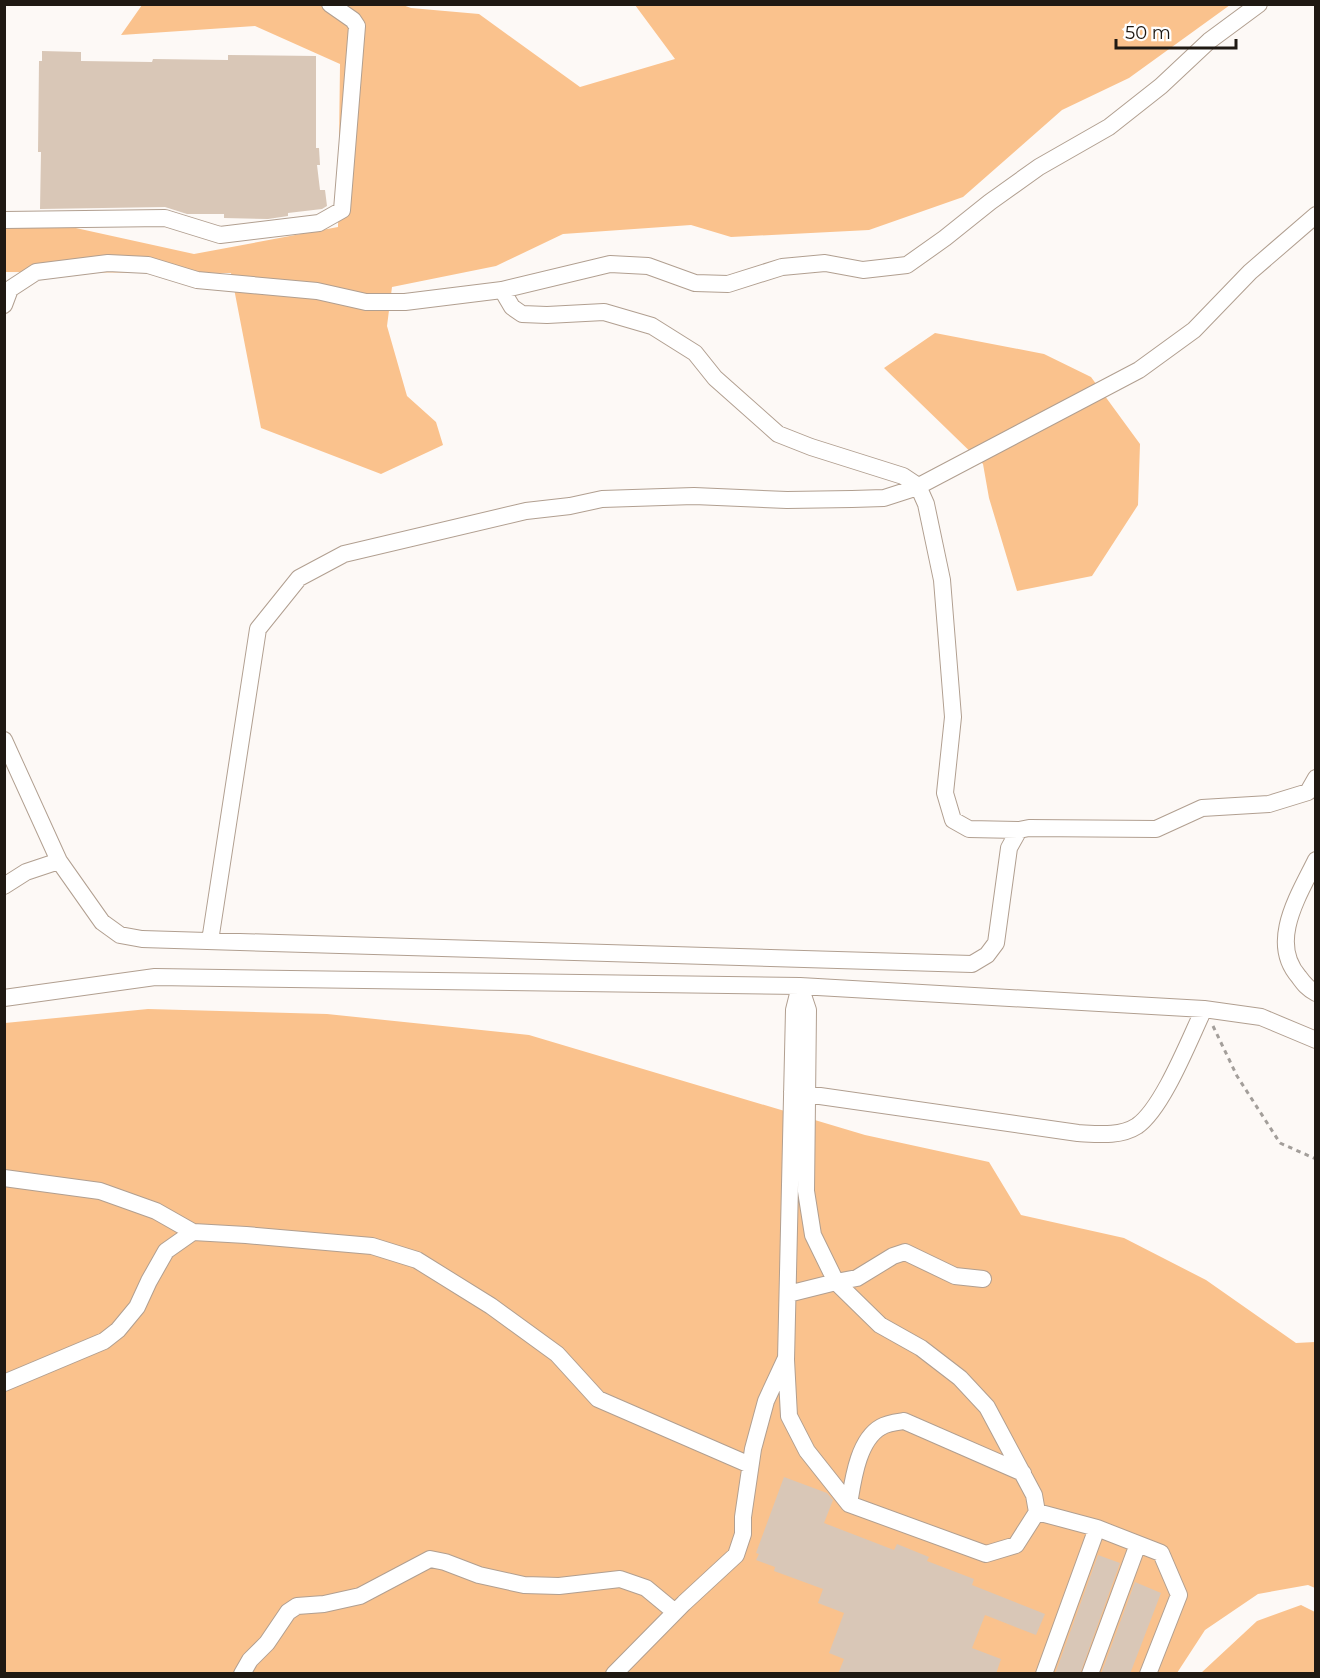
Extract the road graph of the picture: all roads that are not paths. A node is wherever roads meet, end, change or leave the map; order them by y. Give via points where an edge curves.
1 (330, 4) edge
2 (1259, 4) edge
3 (1316, 215) edge
4 (4, 220) edge
5 (502, 290) junction
6 (4, 305) edge
7 (918, 486) junction
8 (4, 740) edge
9 (1313, 790) edge
10 (1019, 830) junction
11 (1316, 860) edge
12 (59, 861) junction
13 (4, 886) edge
14 (210, 941) junction
15 (800, 986) junction
16 (1316, 993) edge
17 (4, 998) edge
18 (1204, 1009) junction
19 (1316, 1040) edge
20 (801, 1093) junction
21 (4, 1178) edge
22 (193, 1232) junction
23 (983, 1279) dead end
24 (836, 1282) junction
25 (788, 1294) junction
26 (786, 1360) junction
27 (4, 1383) edge
28 (750, 1466) junction
29 (1023, 1473) junction
30 (849, 1504) junction
31 (1037, 1512) junction
32 (1097, 1528) junction
33 (1138, 1544) junction
34 (675, 1612) junction
35 (242, 1674) edge
36 (614, 1674) edge
37 (1044, 1674) edge
38 (1090, 1674) edge
39 (1148, 1674) edge

1 - 4 street via 357,26 342,210 319,223 220,235 165,218
2 - 5 street via 1209,40 1161,86 1109,127 1039,167 907,265 863,270 825,263 782,267 728,284 695,283 648,266 610,264
3 - 7 street via 1250,272 1194,330 1139,370
5 - 6 street via 405,302 366,302 317,291 197,280 148,265 108,262 36,272 10,289
5 - 7 street via 512,307 522,314 604,312 652,326 695,353 715,378 778,434 903,476
7 - 10 street via 926,504 942,580 953,717 945,793 949,810 952,820 969,829
7 - 14 street via 884,498 602,499 526,511 344,554 299,578 258,629
8 - 12 street
9 - 10 street via 1269,804 1202,808 1155,829
10 - 14 street via 1009,848 996,942 987,956 972,964
11 - 16 street via 1287,925 1285,939 1293,971
12 - 13 street via 26,872
12 - 14 street via 102,922 120,935
15 - 17 street via 155,977
15 - 18 street
15 - 20 street via 794,1010
18 - 19 street via 1261,1017
18 - 20 street via 1158,1103 1137,1126 1113,1134 1078,1133
20 - 24 street via 806,1191 813,1234
20 - 25 street
21 - 22 street via 100,1191 156,1211
22 - 27 street via 166,1251 137,1307 118,1330 104,1341
22 - 28 street via 372,1246 417,1260 491,1306 557,1354 598,1400
23 - 24 street via 955,1276 905,1252 857,1278
24 - 25 street
24 - 29 street via 880,1325 921,1348 960,1378 987,1407
25 - 26 street
26 - 28 street via 766,1401
26 - 30 street via 789,1416 807,1451
28 - 34 street via 743,1534 736,1555
29 - 30 street via 904,1421 883,1425 871,1434 856,1465
29 - 31 street
30 - 31 street via 986,1554 1016,1545
31 - 32 street
32 - 33 street
32 - 37 street
33 - 38 street
33 - 39 street via 1161,1553 1179,1596
34 - 35 street via 646,1588 620,1579 559,1586 524,1585 430,1559 360,1596 297,1606 288,1612
34 - 36 street

